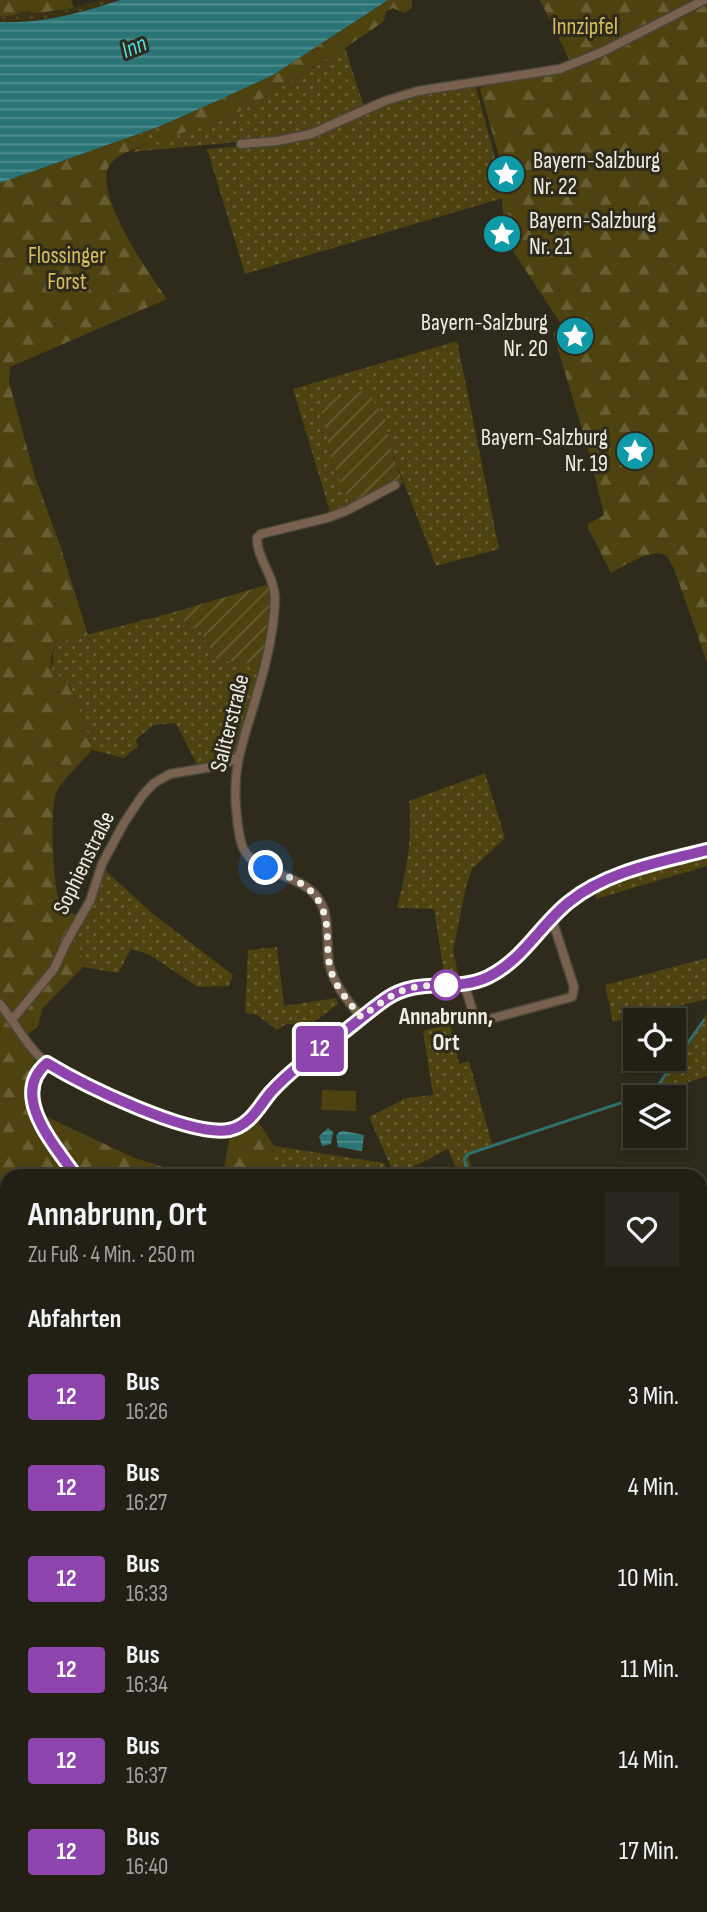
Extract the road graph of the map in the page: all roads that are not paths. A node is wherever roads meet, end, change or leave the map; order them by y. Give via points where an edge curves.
1 (704, 0) edge
2 (242, 144) dead end
3 (396, 485) dead end
4 (238, 757) junction
5 (223, 765) junction
6 (234, 776) junction
7 (707, 850) edge
8 (552, 919) junction
9 (464, 984) junction
10 (0, 1004) edge
11 (361, 1017) junction
12 (12, 1020) junction
13 (47, 1063) junction
14 (71, 1169) edge

1 - 2 street via 560,69 418,91 311,134
3 - 4 street, Saliterstraße via 346,511 257,538 275,602 260,686
4 - 5 street, Sophienstraße
4 - 6 street, Saliterstraße
5 - 6 street
5 - 12 street, Sophienstraße via 170,774 142,796 102,864 90,901 54,969
6 - 11 street, Saliterstraße via 243,847 254,861 293,878 321,903 331,971
7 - 8 street via 607,880 568,902
8 - 9 street via 510,963
8 - 9 street via 574,988 572,997 482,1021 474,1015
9 - 11 street via 411,986
10 - 12 street
11 - 13 street via 301,1064 249,1120 228,1130 200,1128 152,1113
12 - 13 street
13 - 14 street via 34,1081 33,1106

